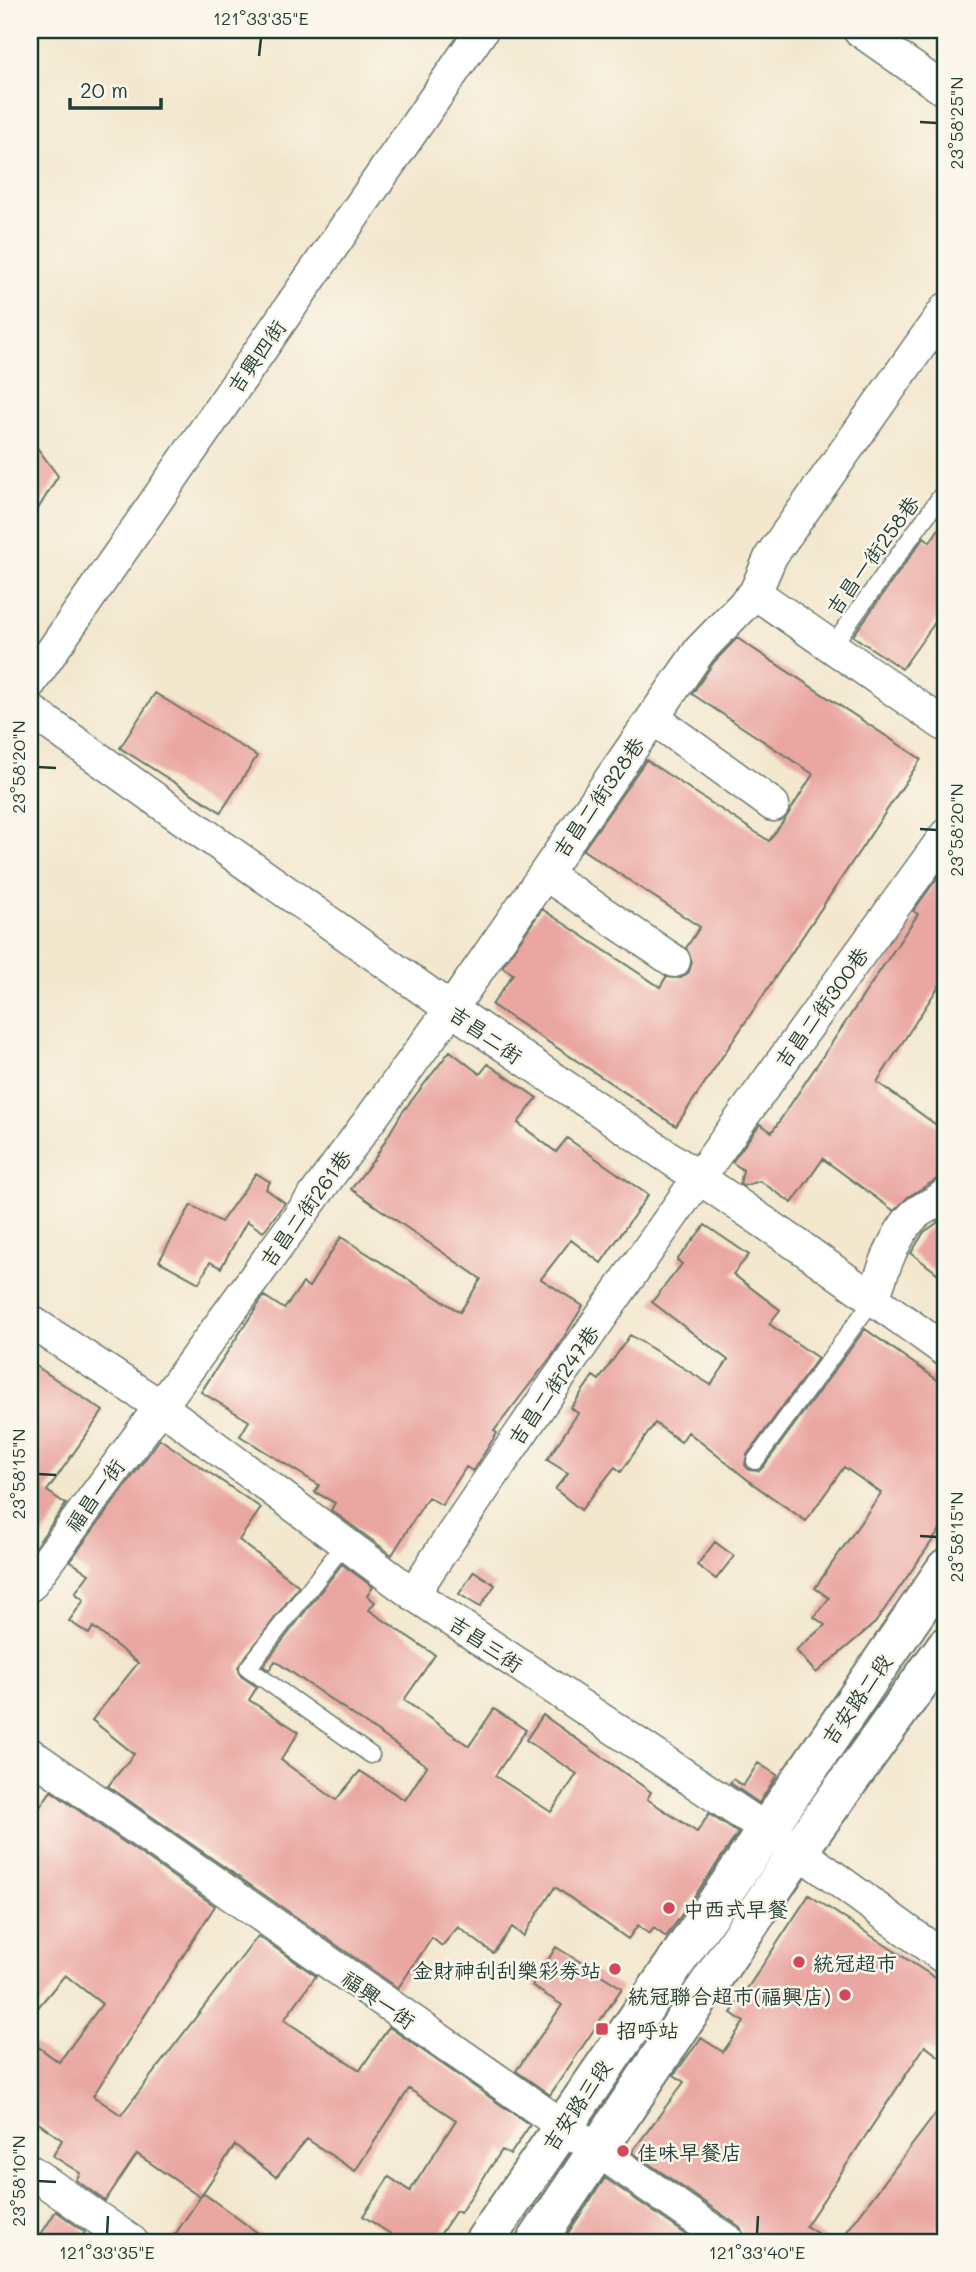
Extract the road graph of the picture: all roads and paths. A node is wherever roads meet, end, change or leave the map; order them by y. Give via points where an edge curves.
1 (482, 30) edge
2 (859, 30) edge
3 (946, 91) edge
4 (946, 309) edge
5 (946, 489) edge
6 (755, 593) junction
7 (833, 645) junction
8 (30, 683) edge
9 (30, 710) edge
10 (653, 718) junction
11 (946, 726) edge
12 (773, 805) dead end
13 (946, 835) edge
14 (545, 874) junction
15 (674, 961) dead end
16 (451, 1009) junction
17 (696, 1179) junction
18 (946, 1194) edge
19 (873, 1300) junction
20 (30, 1321) edge
21 (946, 1351) edge
22 (160, 1406) junction
23 (755, 1461) dead end
24 (345, 1544) junction
25 (946, 1568) edge
26 (30, 1585) edge
27 (413, 1594) junction
28 (946, 1646) edge
29 (30, 1754) edge
30 (371, 1755) dead end
31 (766, 1830) junction
32 (798, 1851) junction
33 (946, 1959) edge
34 (561, 2126) junction
35 (596, 2151) junction
36 (30, 2171) edge
37 (132, 2242) edge
38 (484, 2242) edge
39 (536, 2242) edge
40 (729, 2242) edge

1 - 8 street, 吉興四街
2 - 3 street
4 - 6 street via 771,556
5 - 7 lane, 吉昌一街258巷
6 - 7 street
6 - 10 street, 吉昌二街328巷 via 700,650
7 - 11 street
9 - 16 street, 吉昌二街
10 - 12 street
10 - 14 street, 吉昌二街328巷
13 - 17 street, 吉昌二街300巷
14 - 15 street
14 - 16 street, 吉昌二街328巷
16 - 17 street, 吉昌二街
16 - 22 street, 吉昌二街261巷
17 - 19 street, 吉昌二街
17 - 27 street, 吉昌二街247巷
18 - 19 street via 917,1212 894,1245
19 - 21 street, 吉昌二街
19 - 23 lane
20 - 22 street, 吉昌三街
22 - 24 street, 吉昌三街
22 - 26 street, 福昌一街
24 - 27 street, 吉昌三街
24 - 30 lane via 248,1668
25 - 31 main road, 吉安路二段
27 - 31 street, 吉昌三街
28 - 32 main road, 吉安路二段
29 - 34 street, 福興一街
31 - 32 street, 吉昌三街
31 - 34 main road, 吉安路三段
32 - 33 street, 吉昌三街
32 - 35 main road, 吉安路三段
34 - 35 street, 福興一街
34 - 38 main road, 吉安路三段
35 - 39 main road, 吉安路三段
35 - 40 street, 福興一街
36 - 37 street

